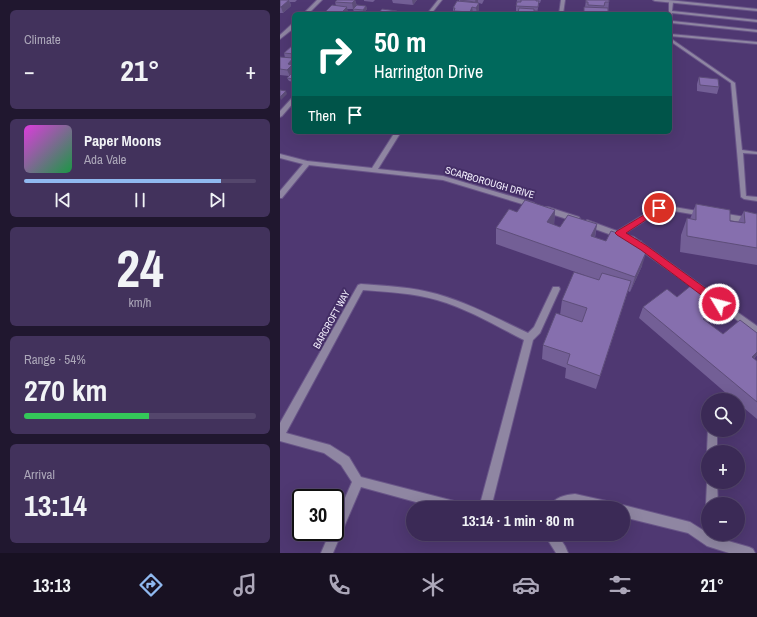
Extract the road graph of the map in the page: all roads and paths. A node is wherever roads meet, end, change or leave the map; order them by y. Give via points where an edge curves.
1 (320, 0) edge
2 (440, 0) edge
3 (563, 0) edge
4 (656, 0) edge
5 (671, 2) junction
6 (757, 10) edge
7 (308, 12) edge
8 (431, 12) edge
9 (561, 12) edge
10 (671, 12) edge
11 (672, 12) edge
12 (757, 21) edge
13 (672, 22) edge
14 (292, 27) edge
15 (757, 31) edge
16 (672, 34) edge
17 (280, 38) edge
18 (672, 41) edge
19 (757, 44) edge
20 (292, 101) edge
21 (280, 114) edge
22 (397, 134) edge
23 (740, 151) junction
24 (757, 153) edge
25 (280, 156) edge
26 (307, 163) junction
27 (375, 170) junction
28 (280, 196) edge
29 (757, 199) edge
30 (757, 222) edge
31 (620, 233) junction
32 (556, 289) dead end
33 (757, 331) edge
34 (529, 338) junction
35 (280, 434) edge
36 (358, 481) junction
37 (432, 501) edge
38 (487, 501) edge
39 (564, 501) edge
40 (583, 501) edge
41 (630, 513) edge
42 (701, 533) edge
43 (555, 541) edge
44 (719, 541) edge
45 (327, 553) edge
46 (562, 553) edge
47 (749, 553) edge

1 - 7 street
2 - 8 street
3 - 9 street
4 - 5 street
5 - 6 street
5 - 10 lane
11 - 12 lane
13 - 15 lane
14 - 17 street
16 - 19 lane
18 - 23 lane via 733,83
20 - 21 street
22 - 27 street
23 - 24 lane
23 - 29 lane via 744,197
25 - 26 street, SCARBOROUGH DRIVE
26 - 27 street, SCARBOROUGH DRIVE
26 - 28 street
27 - 31 street, SCARBOROUGH DRIVE via 442,178
30 - 31 street via 659,208
31 - 33 street, SCARBOROUGH DRIVE
32 - 34 street via 537,330
34 - 35 street, BARCROFT WAY via 437,297 415,292 361,287
34 - 38 street
35 - 36 street via 326,449 345,461
36 - 37 street
36 - 45 street
39 - 40 street
41 - 42 street
43 - 46 street
44 - 47 street

